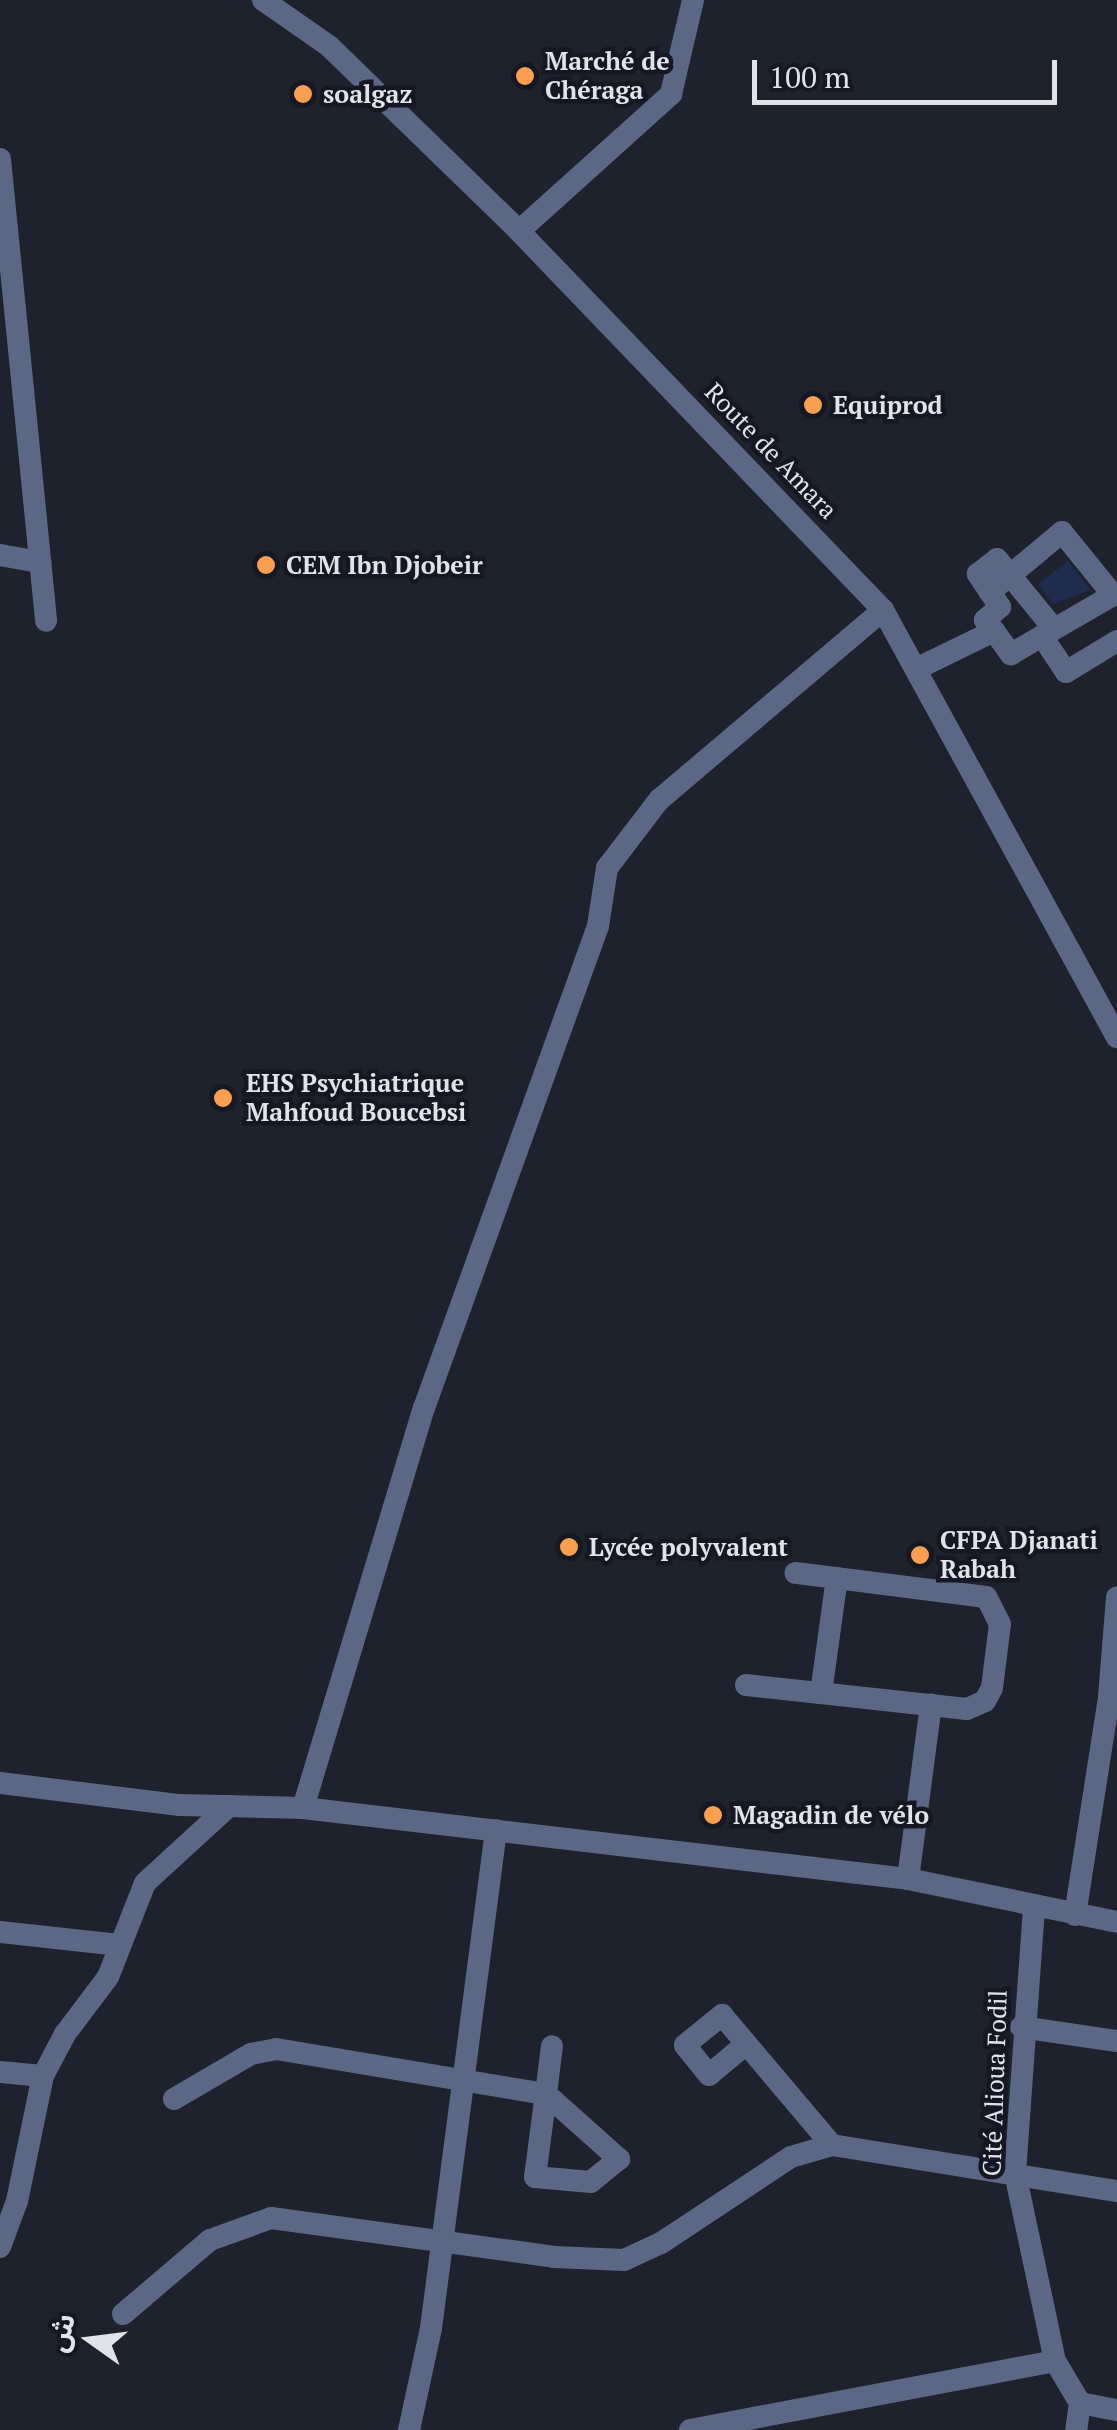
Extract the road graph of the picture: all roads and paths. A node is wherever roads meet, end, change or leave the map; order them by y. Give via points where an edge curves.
1 (263, 0) edge
2 (693, 0) edge
3 (0, 160) edge
4 (519, 232) junction
5 (0, 555) edge
6 (40, 562) junction
7 (1010, 576) junction
8 (1115, 598) edge
9 (883, 610) junction
10 (46, 620) dead end
11 (994, 632) junction
12 (1048, 633) junction
13 (1117, 641) edge
14 (916, 668) junction
15 (1117, 1036) edge
16 (796, 1573) dead end
17 (837, 1578) junction
18 (1117, 1597) edge
19 (746, 1686) dead end
20 (821, 1694) junction
21 (931, 1706) junction
22 (0, 1784) edge
23 (229, 1806) junction
24 (303, 1808) junction
25 (496, 1830) junction
26 (908, 1879) junction
27 (1034, 1908) junction
28 (1075, 1916) junction
29 (1117, 1922) edge
30 (0, 1932) edge
31 (118, 1945) junction
32 (1022, 2027) junction
33 (1117, 2041) edge
34 (746, 2044) dead end
35 (552, 2046) dead end
36 (0, 2072) edge
37 (44, 2076) junction
38 (459, 2079) junction
39 (174, 2098) dead end
40 (832, 2145) junction
41 (1015, 2173) junction
42 (1117, 2191) edge
43 (8, 2200) edge
44 (443, 2242) junction
45 (0, 2247) edge
46 (123, 2314) dead end
47 (1055, 2362) junction
48 (1080, 2403) junction
49 (1117, 2410) edge
50 (409, 2430) edge
51 (690, 2430) edge
52 (1076, 2430) edge

1 - 4 street, Route de Amara via 329,46
2 - 4 street via 671,94 633,144
3 - 6 street
4 - 9 street, Route de Amara
5 - 6 street
6 - 10 street
7 - 8 street via 1062,532
7 - 11 street via 996,560 978,574 1000,607 985,620
7 - 12 street
8 - 12 street
9 - 14 street, Route de Amara
9 - 24 street via 660,800 606,868 598,926 424,1408
11 - 12 street via 1012,654
11 - 14 street
12 - 13 street via 1066,672
14 - 15 street, Route de Amara
16 - 17 street
17 - 20 street
17 - 21 street via 966,1593 995,1607 1000,1624 985,1701 967,1708
18 - 28 street
19 - 20 street
20 - 21 street
21 - 26 street
22 - 23 street
23 - 24 street
23 - 31 street via 145,1883
24 - 25 street
25 - 26 street
25 - 38 street
26 - 27 street
27 - 28 street
27 - 32 street, Cité Alioua Fodil
28 - 29 street
30 - 31 street
31 - 37 street via 108,1976
32 - 33 street
32 - 41 street, Cité Alioua Fodil
34 - 40 street
35 - 38 street via 546,2094
36 - 37 street
37 - 43 street
38 - 39 street via 276,2049 251,2054
38 - 44 street
40 - 41 street
40 - 44 street via 791,2157 624,2260
41 - 42 street
41 - 47 street, Cité Alioua Fodil
43 - 45 street
44 - 46 street via 271,2218 210,2240
44 - 50 street
47 - 48 street, Cité Alioua Fodil
47 - 51 street
48 - 49 street
48 - 52 street

